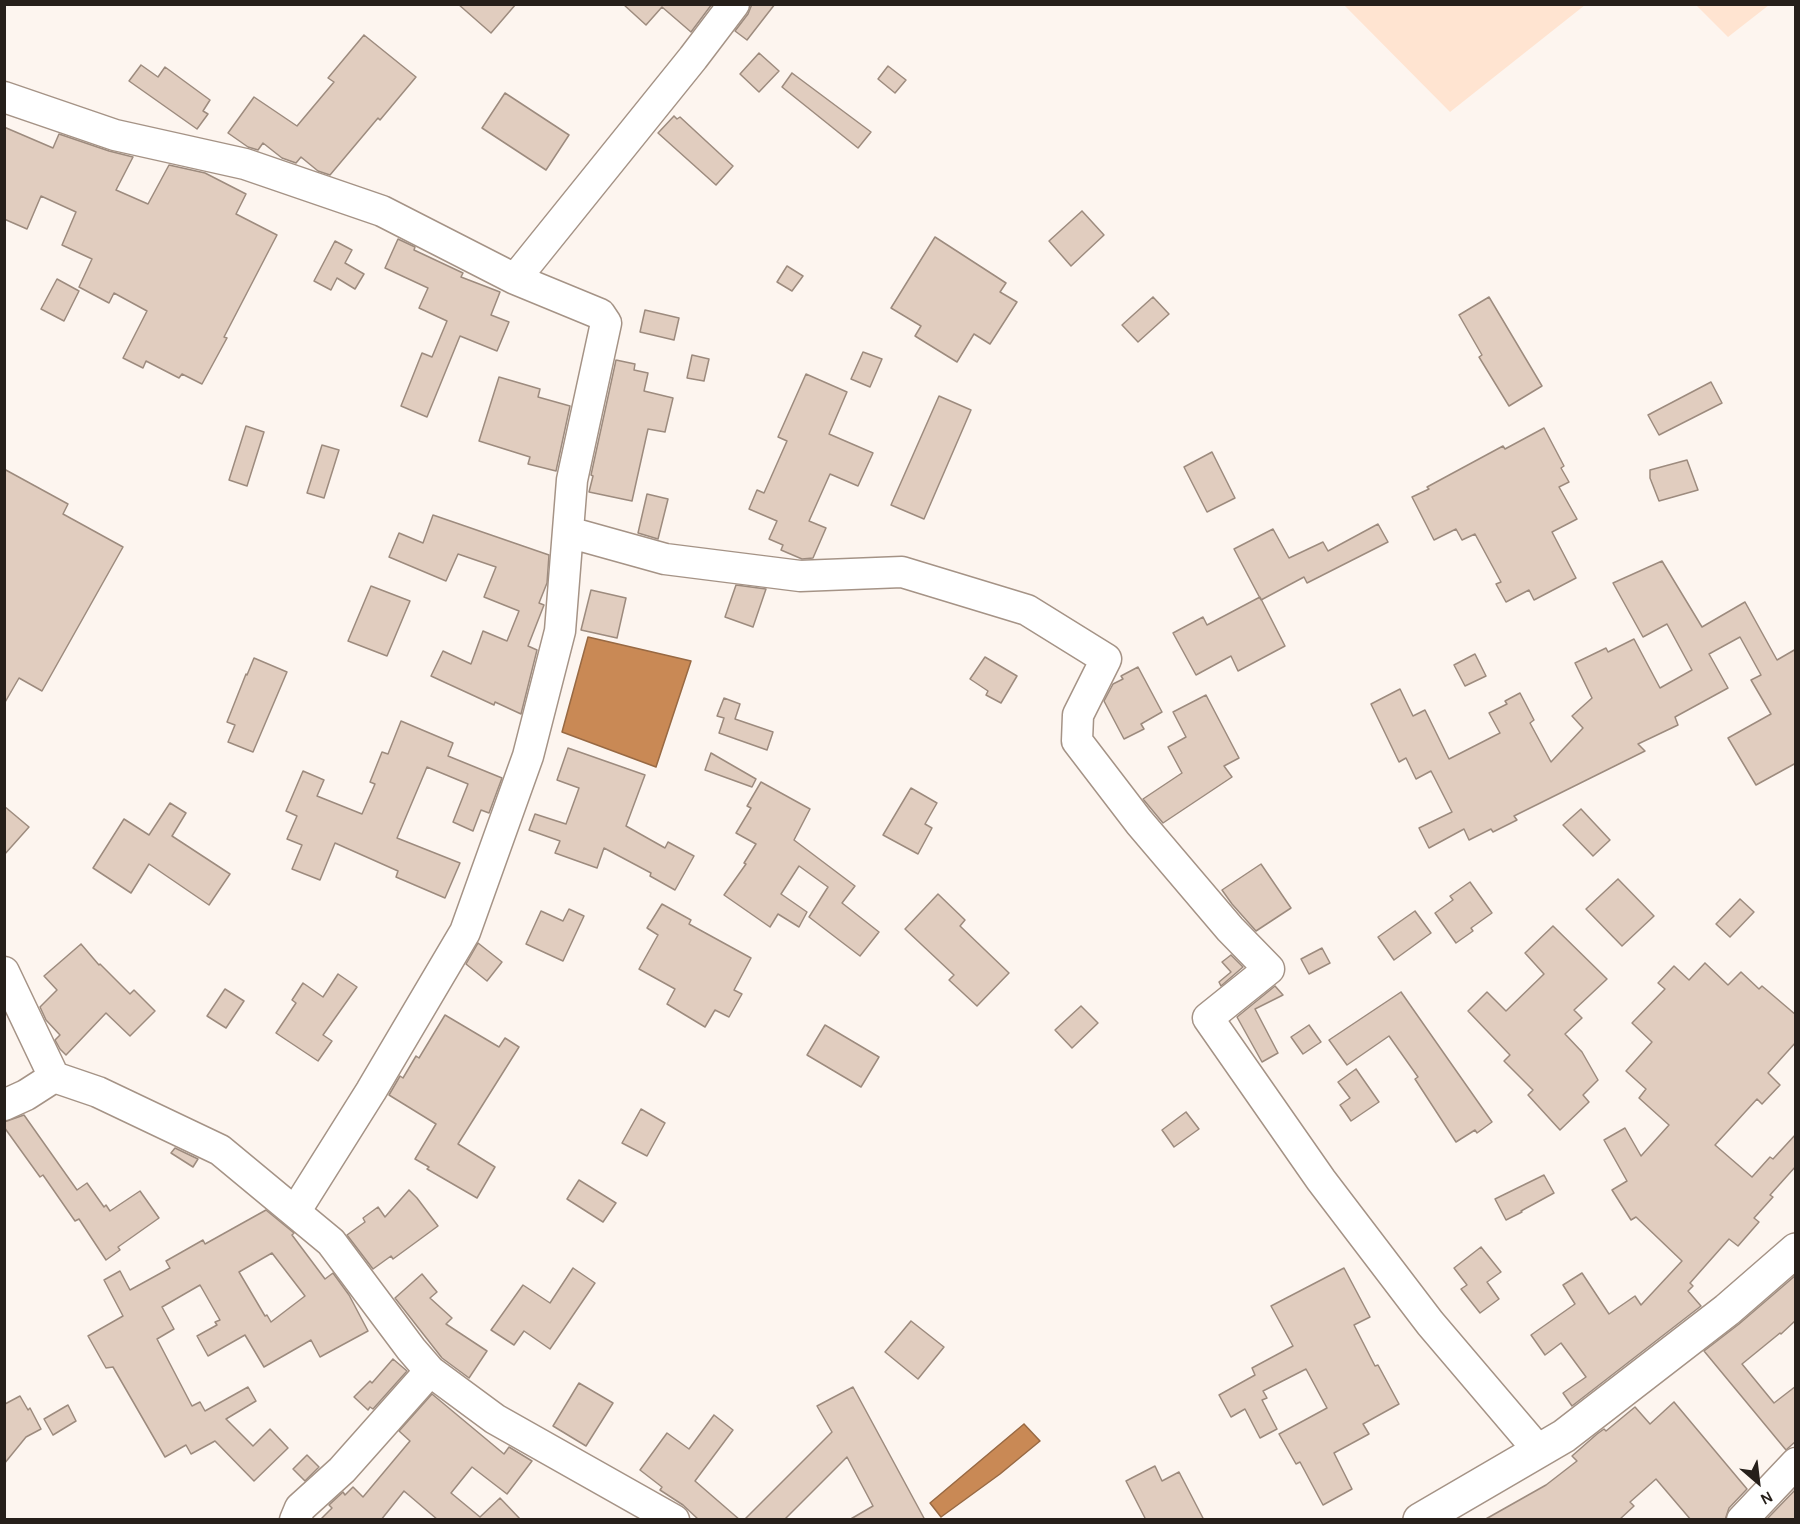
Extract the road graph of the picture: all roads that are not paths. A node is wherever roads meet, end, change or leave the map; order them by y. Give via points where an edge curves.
1 (734, 4) edge
2 (4, 97) edge
3 (514, 279) junction
4 (568, 532) junction
5 (4, 972) edge
6 (54, 1077) junction
7 (4, 1105) edge
8 (295, 1212) junction
9 (1796, 1250) edge
10 (430, 1371) junction
11 (1539, 1451) junction
12 (1796, 1463) edge
13 (295, 1520) edge
14 (674, 1520) edge
15 (1420, 1520) edge
16 (1742, 1520) edge

1 - 3 street
2 - 3 street via 115,135 245,164 382,211
3 - 4 street via 600,314 606,322 572,480
4 - 8 street via 560,631 528,756 465,932
4 - 11 street via 665,559 800,576 902,572 1027,610 1106,659 1078,715 1077,741 1147,831 1269,969 1208,1018 1328,1190 1431,1323
5 - 6 street
6 - 7 street
6 - 8 street via 98,1092 220,1150
8 - 10 street via 331,1242
9 - 11 main road via 1727,1310
10 - 13 street via 342,1470 300,1508
10 - 14 street via 495,1419
11 - 15 main road
12 - 16 street

